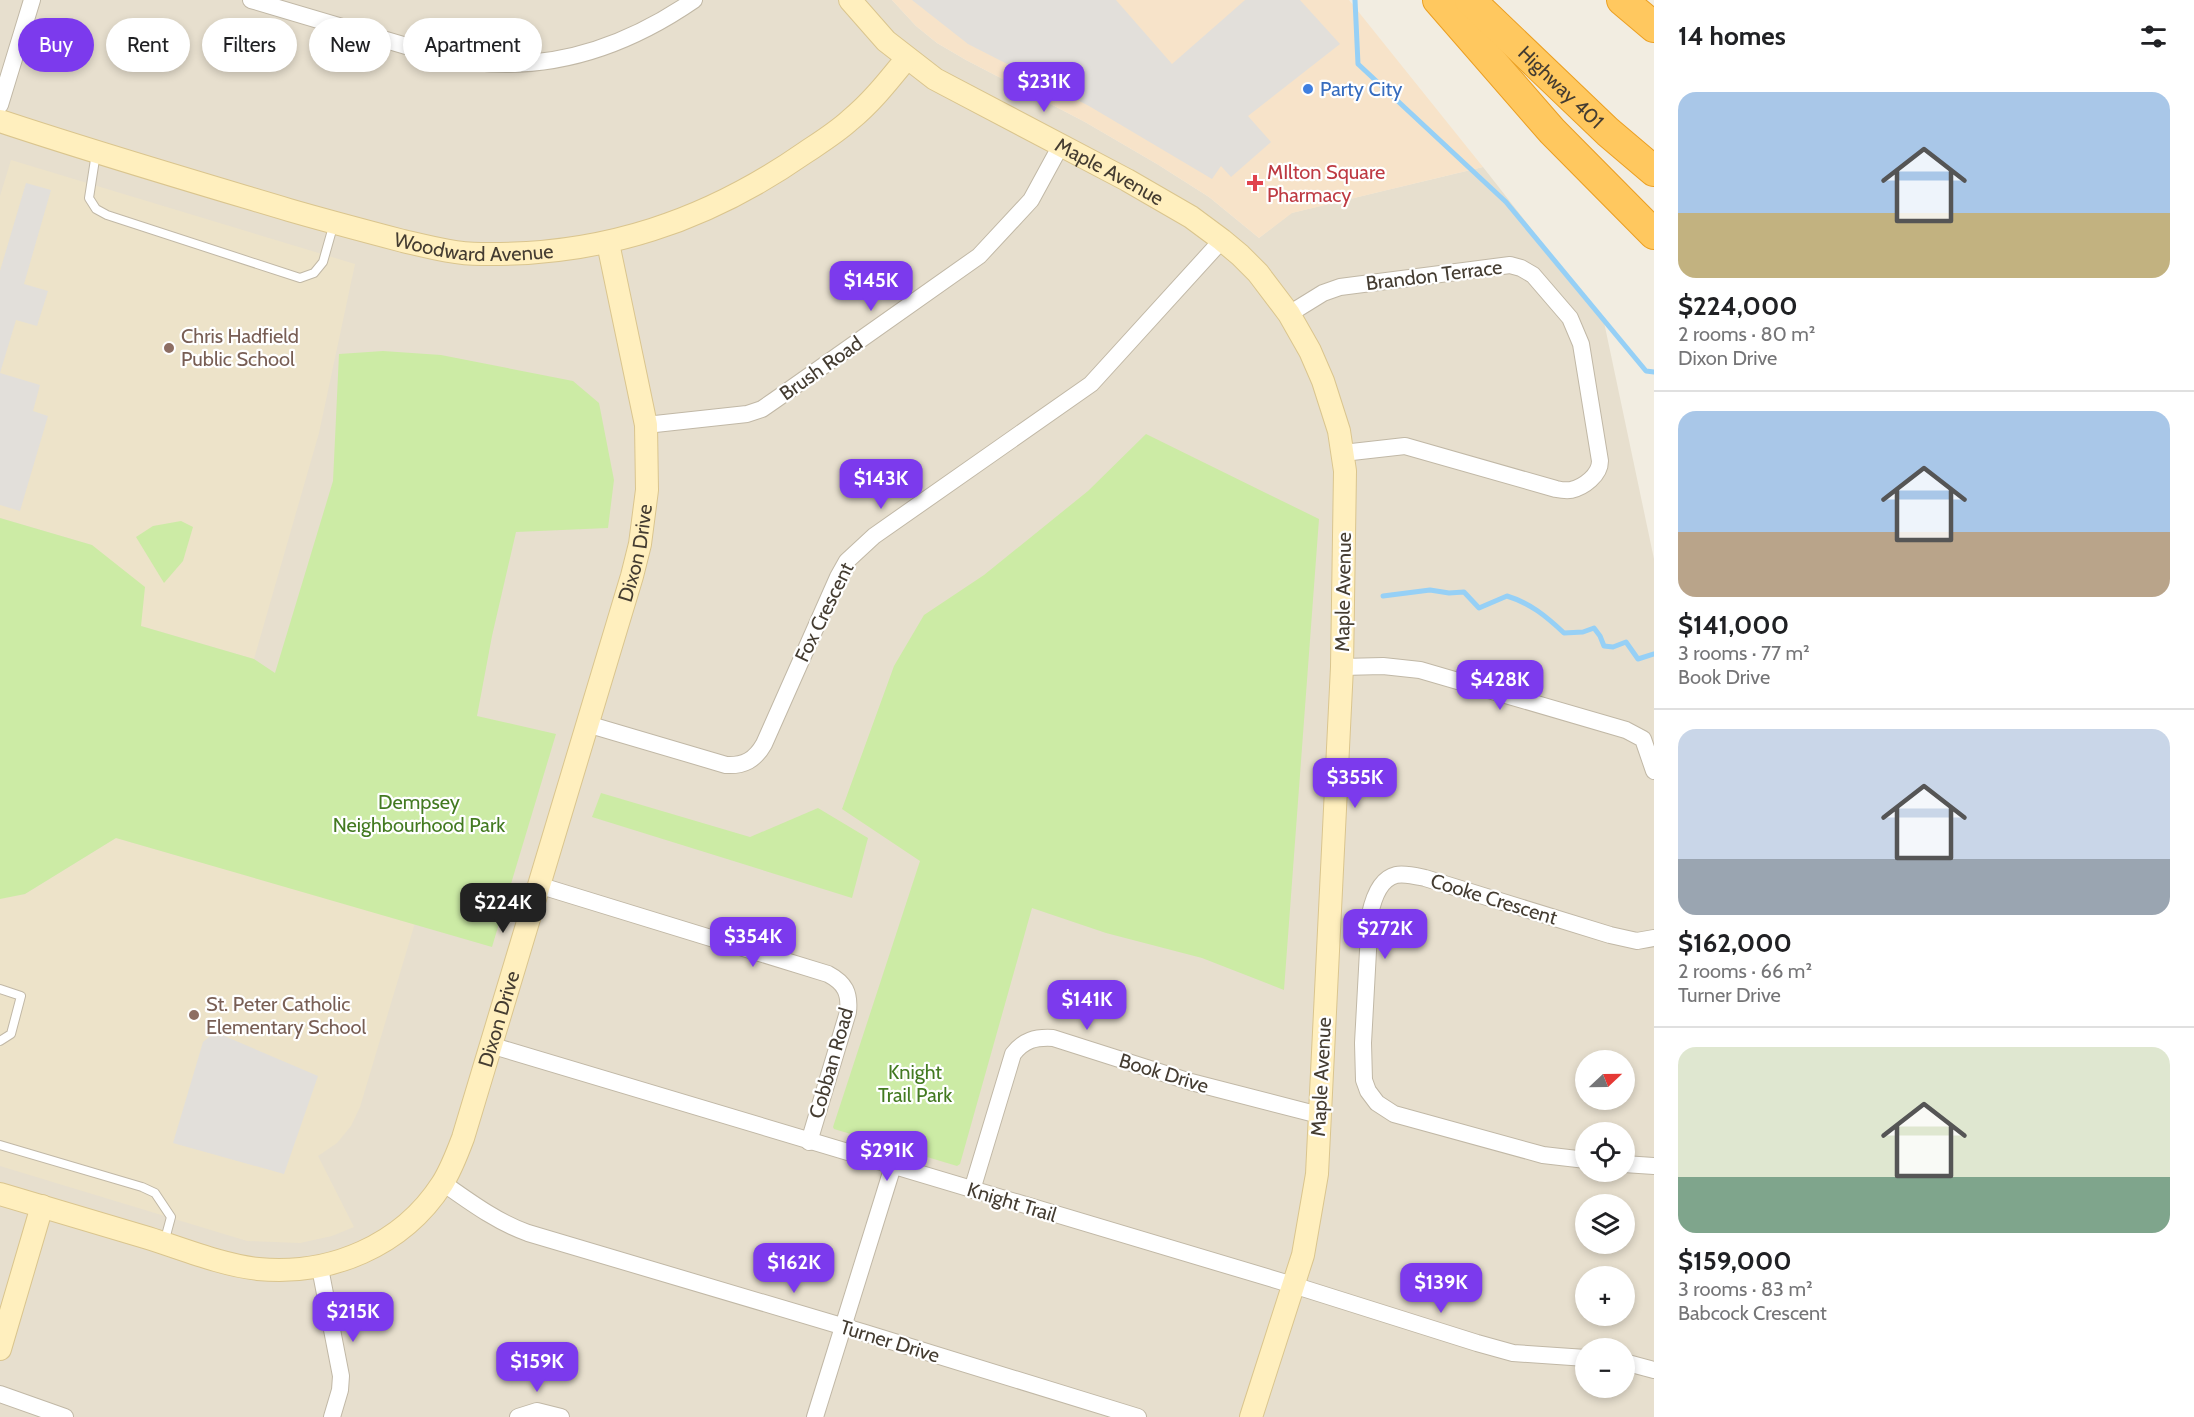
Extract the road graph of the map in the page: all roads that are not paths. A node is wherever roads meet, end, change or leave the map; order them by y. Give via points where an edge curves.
1 (32, 0) edge
2 (251, 0) edge
3 (694, 0) edge
4 (850, 0) edge
5 (1438, 0) edge
6 (1470, 0) edge
7 (1622, 0) edge
8 (1654, 27) edge
9 (907, 58) junction
10 (0, 105) edge
11 (0, 121) edge
12 (1061, 144) junction
13 (97, 153) junction
14 (1654, 171) edge
15 (334, 223) junction
16 (1654, 234) edge
17 (1222, 240) junction
18 (608, 243) junction
19 (1289, 314) junction
20 (646, 425) junction
21 (1343, 453) junction
22 (1342, 667) junction
23 (587, 724) junction
24 (1654, 771) edge
25 (538, 885) junction
26 (1654, 938) edge
27 (0, 989) edge
28 (0, 1041) edge
29 (490, 1045) junction
30 (1319, 1115) junction
31 (809, 1142) junction
32 (0, 1145) edge
33 (1575, 1159) edge
34 (1635, 1165) edge
35 (893, 1166) junction
36 (1654, 1166) edge
37 (443, 1183) junction
38 (972, 1190) junction
39 (0, 1194) edge
40 (42, 1206) junction
41 (164, 1243) junction
42 (320, 1268) junction
43 (1293, 1286) junction
44 (842, 1326) junction
45 (0, 1349) edge
46 (1575, 1357) edge
47 (1635, 1365) edge
48 (1654, 1370) edge
49 (0, 1394) edge
50 (65, 1417) edge
51 (332, 1417) edge
52 (518, 1417) edge
53 (561, 1417) edge
54 (815, 1417) edge
55 (1138, 1417) edge
56 (1251, 1417) edge

1 - 10 street
2 - 3 street via 458,61 503,64 552,61 601,49 653,26
4 - 9 street, Maple Avenue via 872,27
5 - 16 highway via 1551,131
6 - 14 highway, Highway 401
7 - 8 highway
9 - 12 street, Maple Avenue via 937,81
9 - 18 street, Woodward Avenue via 849,122 760,182 692,216
11 - 13 street, Woodward Avenue
12 - 17 street, Maple Avenue via 1179,210
12 - 20 street, Brush Road via 1031,200 979,256 768,405 747,414
13 - 15 street, Woodward Avenue
13 - 15 lane via 89,198 96,209 300,279 314,273 323,262
15 - 18 street, Woodward Avenue via 442,250 480,254
17 - 19 street, Maple Avenue via 1258,273
17 - 23 street, Fox Crescent via 1090,384 874,536 847,561 826,600 764,744 754,758 746,764 726,765
18 - 20 street, Dixon Drive
19 - 21 street, Maple Avenue via 1326,388
19 - 21 street, Brandon Terrace via 1340,287 1510,265 1533,275 1578,332 1600,461 1597,473 1581,486 1569,491 1556,489 1405,446
20 - 23 street, Dixon Drive via 647,490 640,544
21 - 22 street, Maple Avenue
22 - 24 street via 1420,670 1626,729 1643,739
22 - 30 street, Maple Avenue
23 - 25 street, Dixon Drive
25 - 29 street, Dixon Drive
25 - 31 street, Cobban Road via 839,980 847,988 848,1012
26 - 33 street, Cooke Crescent via 1637,941 1610,935 1425,878 1395,875 1386,880 1374,897 1363,1043 1364,1080 1377,1103 1394,1114 1543,1155
27 - 28 lane via 21,996 11,1034
29 - 31 street, Knight Trail
29 - 37 street, Dixon Drive via 463,1138
30 - 38 street, Book Drive via 1040,1037 1027,1041 1013,1054
30 - 43 street, Maple Avenue via 1317,1174 1303,1255
31 - 35 street, Knight Trail
32 - 41 lane via 155,1193 171,1217
34 - 36 street
35 - 38 street, Knight Trail
35 - 44 street
37 - 42 street, Dixon Drive via 394,1235 369,1250
37 - 44 street, Turner Drive via 504,1223 528,1233
38 - 43 street, Knight Trail
39 - 40 street, Dixon Drive
40 - 41 street, Dixon Drive
40 - 45 street
41 - 42 street, Dixon Drive via 256,1269
42 - 51 street via 341,1376
43 - 46 street, Knight Trail via 1513,1353
43 - 56 street, Maple Avenue
44 - 54 street
44 - 55 street, Turner Drive
47 - 48 street
49 - 50 street
52 - 53 street via 537,1411

